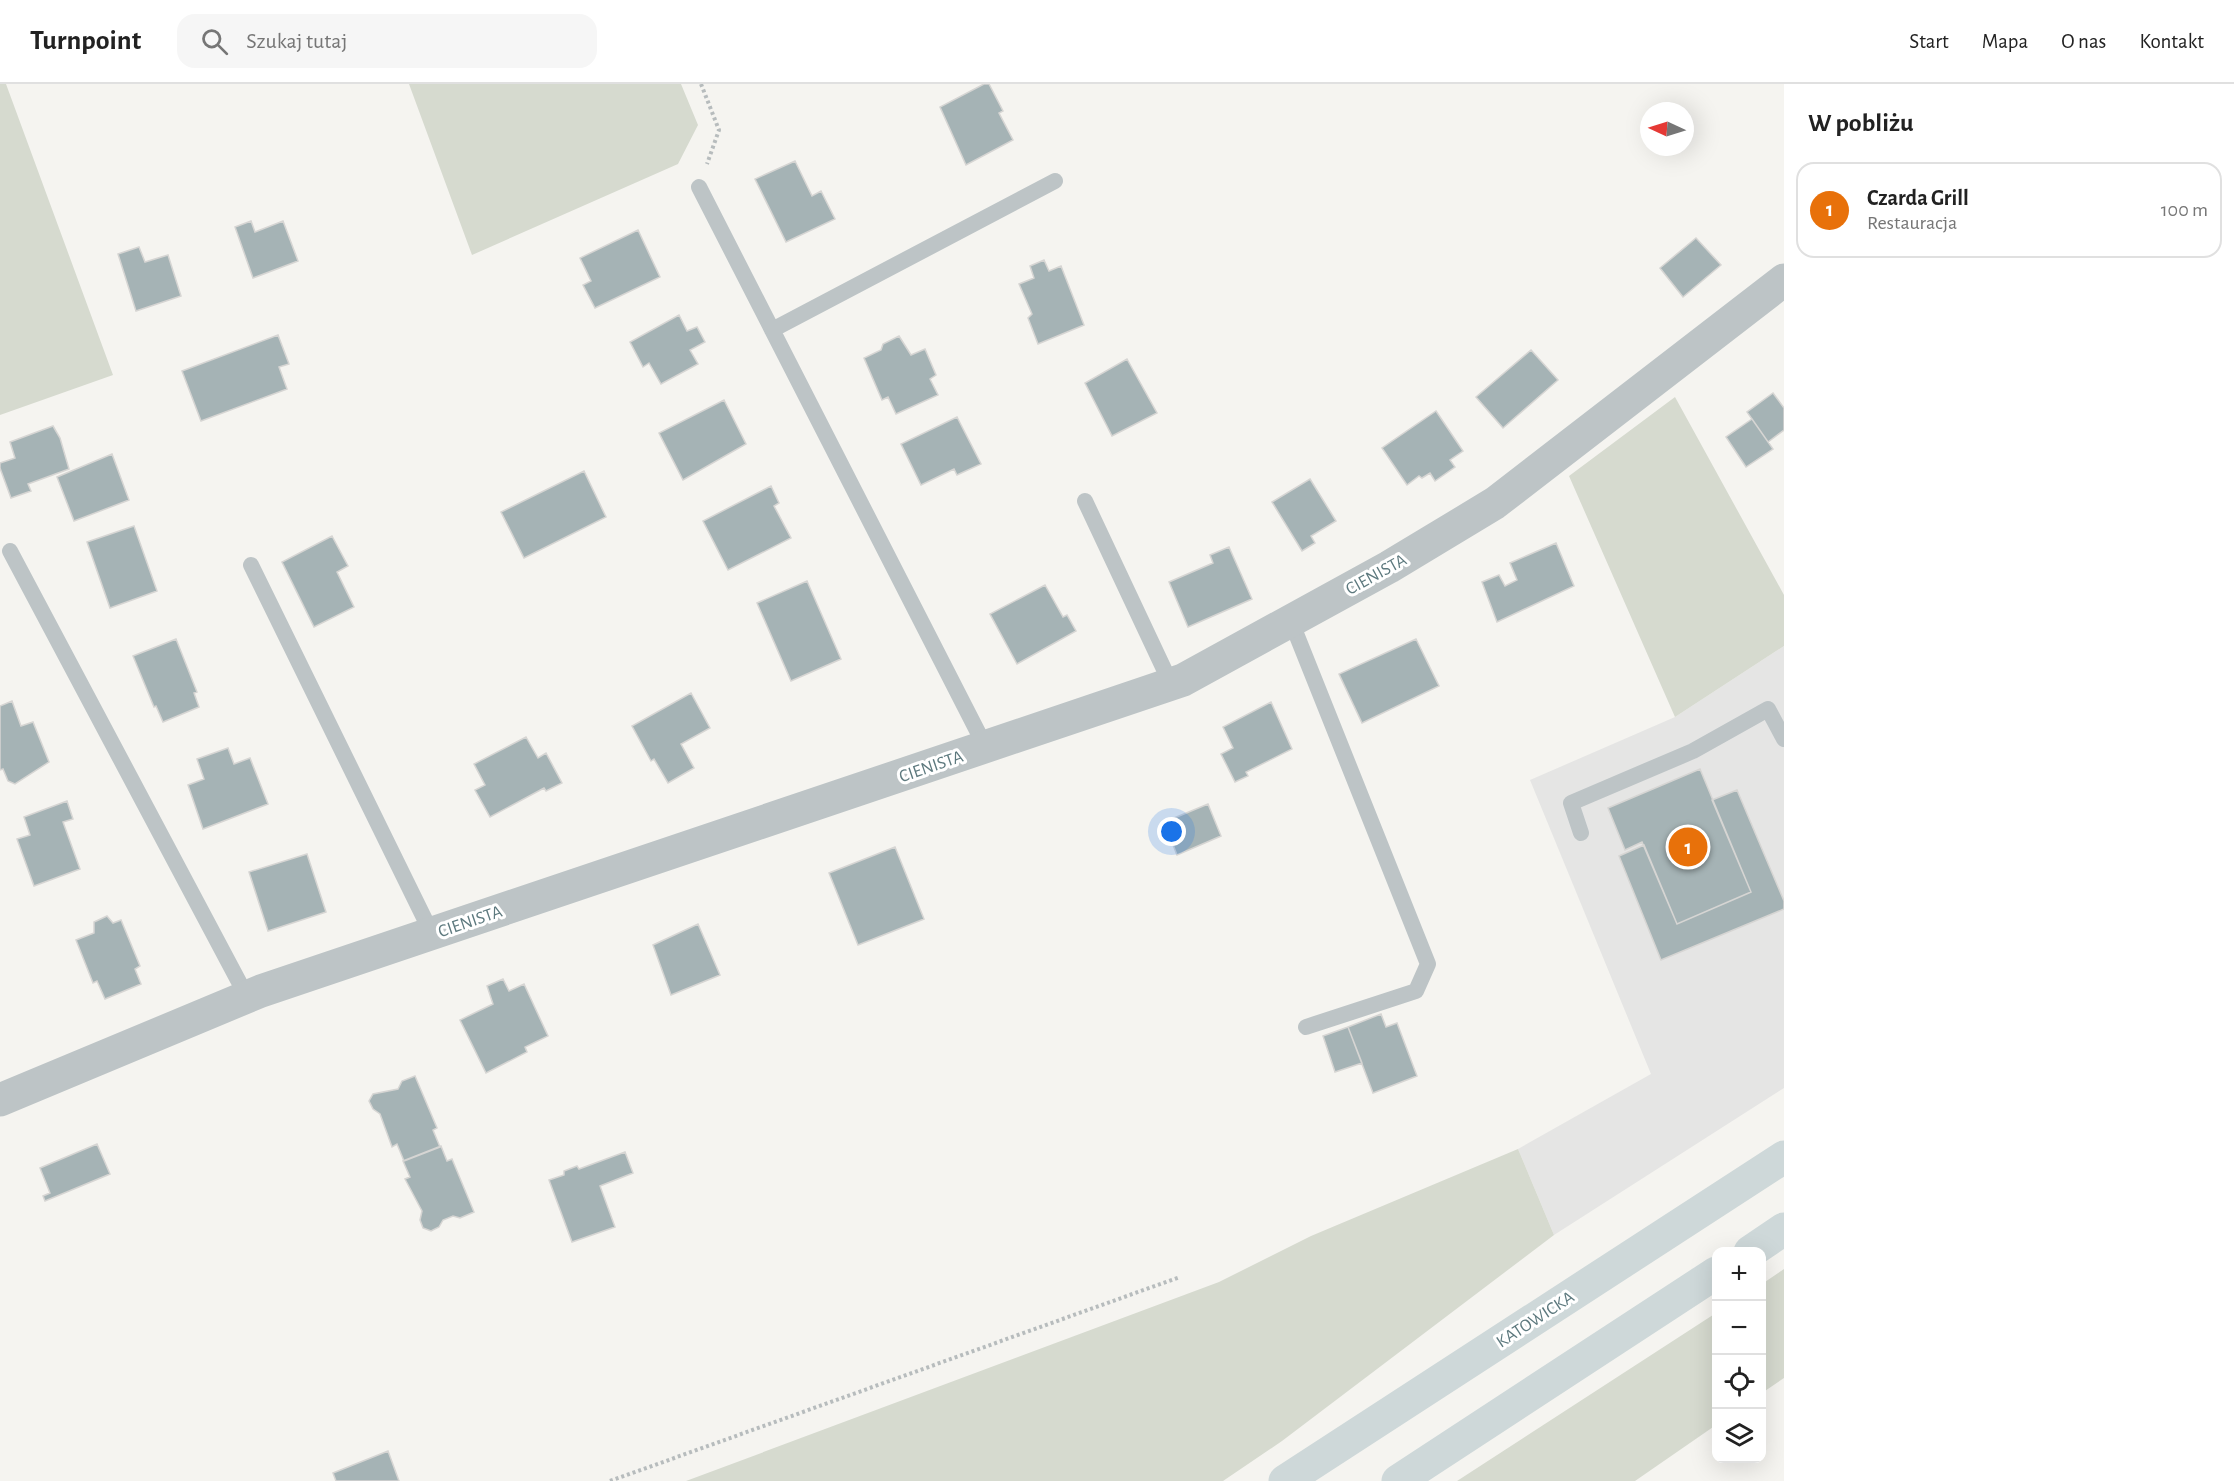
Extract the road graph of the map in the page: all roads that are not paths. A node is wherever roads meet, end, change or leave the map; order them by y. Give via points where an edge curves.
1 (1055, 181) dead end
2 (699, 188) road end
3 (1784, 280) edge
4 (772, 330) junction
5 (1085, 501) dead end
6 (10, 551) dead end
7 (251, 565) dead end
8 (1291, 621) junction
9 (1171, 684) junction
10 (1784, 739) edge
11 (986, 748) junction
12 (1581, 833) dead end
13 (432, 934) junction
14 (247, 997) junction
15 (1306, 1027) dead end
16 (0, 1100) edge
17 (1784, 1157) edge
18 (1784, 1229) edge
19 (1756, 1247) edge
20 (1712, 1277) edge
21 (1285, 1481) edge
22 (1398, 1481) edge

1 - 4 lane
2 - 4 lane
3 - 8 street, CIENISTA via 1496,503
4 - 11 lane
5 - 9 lane
6 - 14 lane
7 - 13 lane
8 - 9 street, CIENISTA
8 - 15 lane via 1428,964 1416,991
9 - 11 street, CIENISTA
10 - 12 lane via 1768,710 1693,751 1571,803
11 - 13 street, CIENISTA
13 - 14 street, CIENISTA
14 - 16 street, CIENISTA
17 - 21 main road, KATOWICKA
18 - 19 main road
20 - 22 main road

